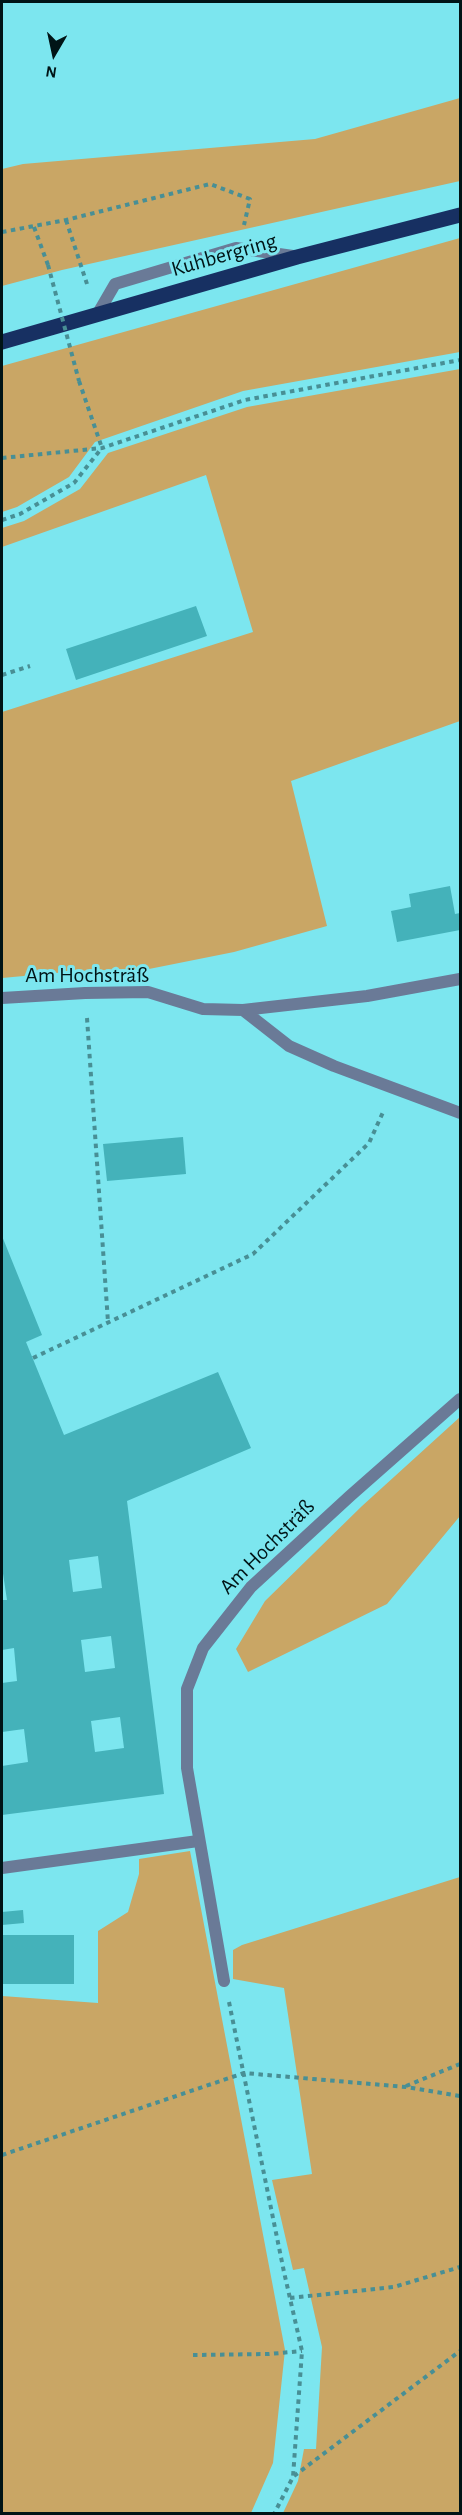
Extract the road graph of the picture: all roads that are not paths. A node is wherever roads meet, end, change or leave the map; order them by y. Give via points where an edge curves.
1 (460, 215) edge
2 (297, 257) junction
3 (97, 315) junction
4 (2, 342) edge
5 (460, 980) edge
6 (2, 998) edge
7 (243, 1010) junction
8 (460, 1113) edge
9 (460, 1399) edge
10 (198, 1841) junction
11 (2, 1868) edge
12 (224, 1981) road end

1 - 2 main road, Kuhbergring
2 - 3 main road, Kuhbergring
2 - 3 street via 236,248 115,284
3 - 4 main road, Kuhbergring
5 - 7 street, Am Hochsträß via 367,996
6 - 7 street, Am Hochsträß via 148,992 203,1009
7 - 8 street via 289,1046
9 - 10 street, Am Hochsträß via 251,1587 202,1648 187,1689 187,1768
10 - 11 street
10 - 12 street, Am Hochsträß

